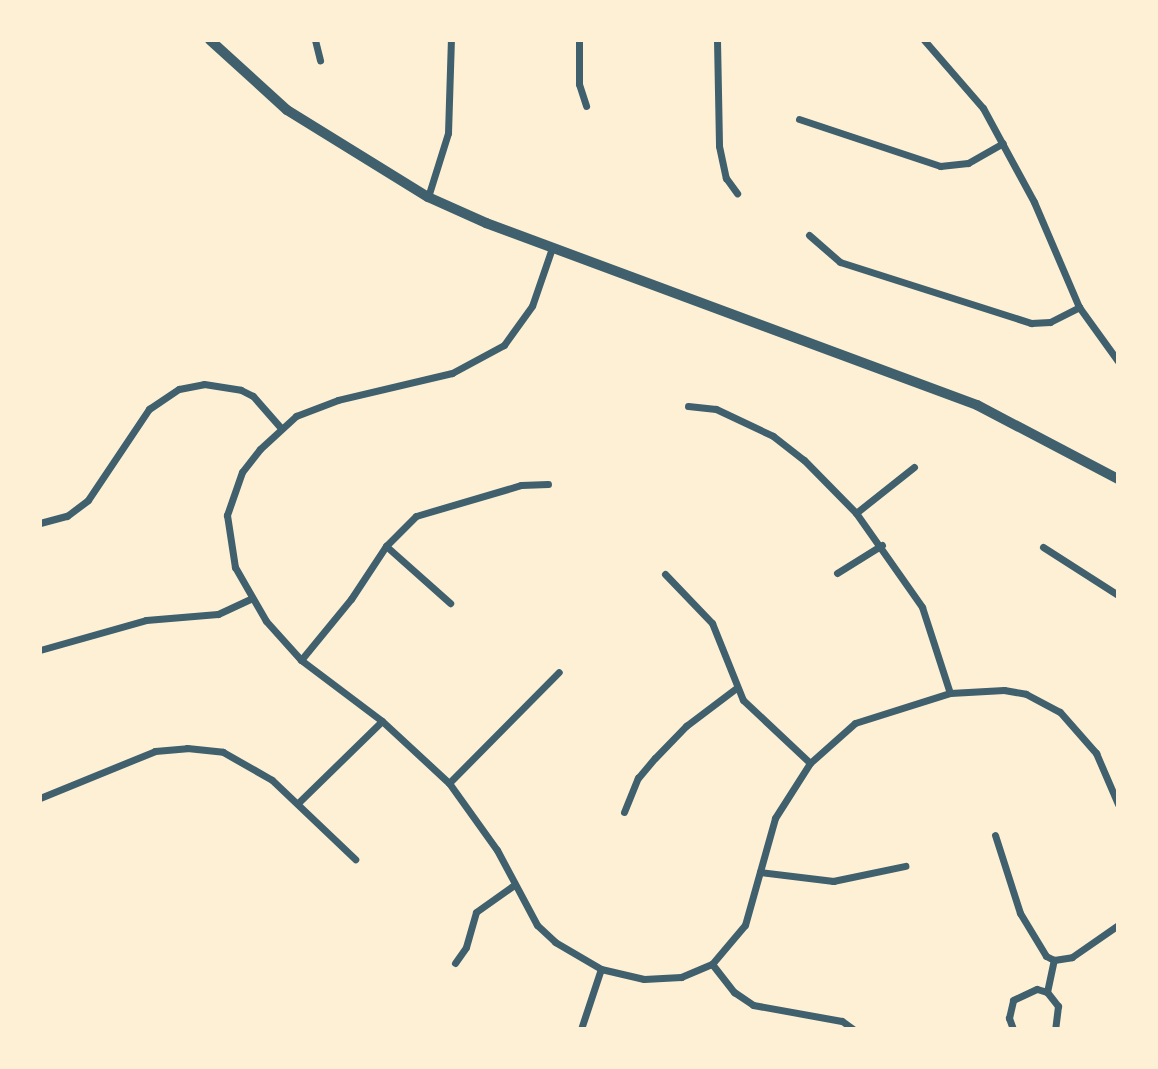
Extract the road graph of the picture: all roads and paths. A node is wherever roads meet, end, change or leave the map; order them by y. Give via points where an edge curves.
1 (211, 40) edge
2 (315, 40) edge
3 (451, 40) edge
4 (579, 40) edge
5 (717, 40) edge
6 (924, 40) edge
7 (320, 60) dead end
8 (586, 106) dead end
9 (799, 119) dead end
10 (1003, 143) junction
11 (737, 193) dead end
12 (428, 197) junction
13 (809, 235) dead end
14 (552, 248) junction
15 (1079, 307) junction
16 (1118, 361) edge
17 (688, 406) dead end
18 (281, 428) junction
19 (914, 467) dead end
20 (1118, 479) edge
21 (548, 484) dead end
22 (856, 513) junction
23 (40, 523) edge
24 (882, 545) junction
25 (386, 546) junction
26 (1043, 547) dead end
27 (836, 573) dead end
28 (665, 574) dead end
29 (1118, 595) edge
30 (250, 599) junction
31 (450, 603) dead end
32 (40, 650) edge
33 (301, 660) junction
34 (559, 672) dead end
35 (736, 689) junction
36 (950, 693) junction
37 (382, 722) junction
38 (810, 763) junction
39 (449, 783) junction
40 (40, 798) edge
41 (298, 803) junction
42 (1118, 804) edge
43 (624, 812) dead end
44 (995, 835) dead end
45 (355, 859) dead end
46 (905, 866) dead end
47 (760, 872) junction
48 (514, 886) junction
49 (1118, 925) edge
50 (1054, 960) junction
51 (455, 963) dead end
52 (712, 964) junction
53 (601, 969) junction
54 (1047, 992) junction
55 (581, 1029) edge
56 (853, 1029) edge
57 (1013, 1029) edge
58 (1055, 1029) edge

1 - 12 street via 287,110
2 - 7 street
3 - 12 street via 448,134
4 - 8 street via 579,84
5 - 11 street via 719,146 726,178
6 - 10 street via 958,75
9 - 10 street via 940,166 968,163
10 - 15 street
12 - 14 street
13 - 15 street via 840,262 1031,323 1050,322
14 - 18 street via 531,306 517,330 491,355 452,373 308,410
14 - 20 street via 977,405
15 - 16 street
17 - 22 street via 716,409 773,436
18 - 23 street via 253,396 241,390 204,384 179,389 149,409 88,500 67,516
18 - 30 street via 242,472 230,498 231,552
19 - 22 street
21 - 25 street via 521,485 435,507 408,522
22 - 24 street
24 - 27 street
24 - 36 street via 922,607
25 - 31 street
25 - 33 street via 351,599
26 - 29 street
28 - 35 street via 712,623
30 - 32 street via 218,614 146,620
30 - 33 street
33 - 37 street
34 - 39 street
35 - 38 street via 752,711
35 - 43 street via 693,720 655,758 638,778
36 - 38 street via 855,723
36 - 42 street via 1004,690 1026,694 1060,712 1096,753
37 - 39 street
37 - 41 street
38 - 47 street via 775,818
39 - 48 street via 497,850
40 - 41 street via 136,757 187,748 240,759
41 - 45 street
44 - 50 street via 1029,934
46 - 47 street via 833,881
47 - 52 street via 746,925
48 - 51 street via 476,912 466,947
48 - 53 street via 537,925 555,943
49 - 50 street via 1072,957
50 - 54 street
52 - 53 street via 681,977 660,979
52 - 56 street via 734,992 752,1005 842,1021
53 - 55 street
54 - 57 street via 1028,990 1013,1000 1009,1018
54 - 58 street via 1058,1006

